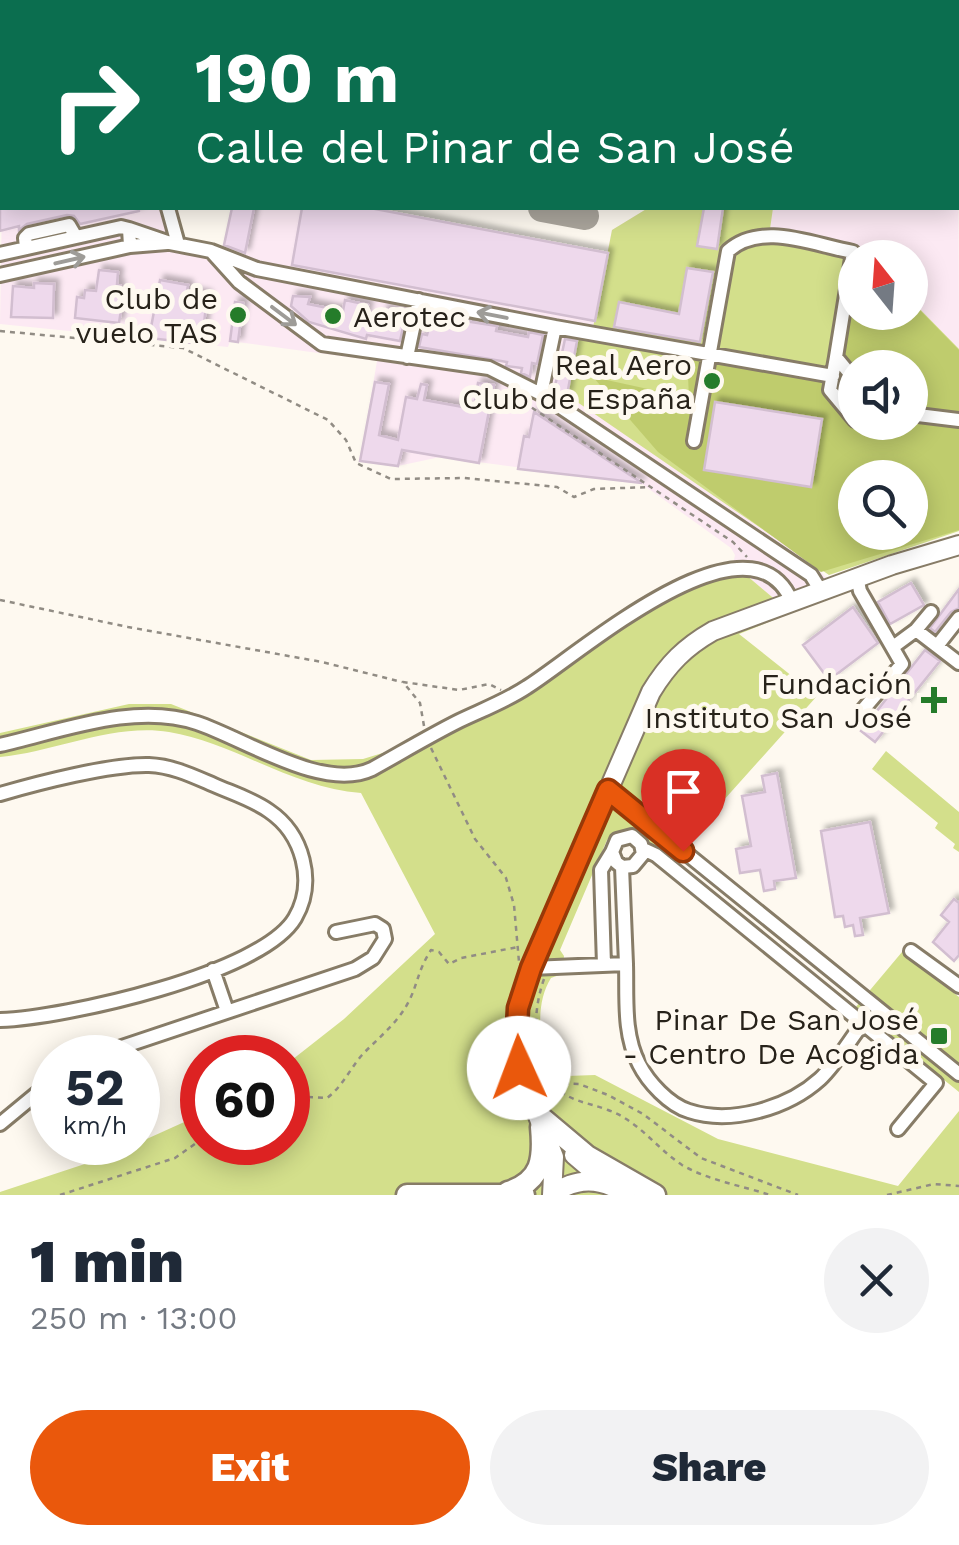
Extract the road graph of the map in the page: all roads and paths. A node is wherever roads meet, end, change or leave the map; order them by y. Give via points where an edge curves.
1 (168, 210) edge
2 (129, 229) junction
3 (174, 244) junction
4 (130, 246) junction
5 (0, 254) edge
6 (232, 267) junction
7 (257, 269) junction
8 (0, 275) edge
9 (249, 290) junction
10 (419, 300) junction
11 (554, 327) junction
12 (0, 331) edge
13 (708, 353) junction
14 (407, 356) junction
15 (836, 357) junction
16 (838, 359) edge
17 (833, 376) junction
18 (505, 390) dead end
19 (541, 394) junction
20 (838, 400) edge
21 (928, 416) edge
22 (959, 420) edge
23 (694, 441) dead end
24 (651, 487) junction
25 (959, 545) edge
26 (750, 568) junction
27 (857, 578) junction
28 (820, 591) junction
29 (0, 600) edge
30 (792, 602) junction
31 (931, 612) dead end
32 (959, 618) edge
33 (916, 630) junction
34 (937, 646) junction
35 (893, 647) junction
36 (959, 664) edge
37 (403, 682) junction
38 (514, 695) junction
39 (861, 712) dead end
40 (425, 739) junction
41 (0, 745) edge
42 (608, 790) junction
43 (0, 794) edge
44 (643, 849) junction
45 (612, 852) junction
46 (622, 866) junction
47 (336, 932) dead end
48 (519, 946) junction
49 (911, 951) dead end
50 (626, 964) junction
51 (604, 965) junction
52 (533, 968) junction
53 (213, 970) junction
54 (959, 986) edge
55 (226, 1011) junction
56 (0, 1020) edge
57 (863, 1023) junction
58 (157, 1035) edge
59 (921, 1044) junction
60 (909, 1060) junction
61 (959, 1074) edge
62 (551, 1083) junction
63 (310, 1097) edge
64 (30, 1099) edge
65 (542, 1123) junction
66 (0, 1124) edge
67 (898, 1129) dead end
68 (180, 1154) edge
69 (608, 1184) junction
70 (959, 1186) edge
71 (502, 1194) edge
72 (60, 1195) edge
73 (407, 1195) edge
74 (524, 1195) edge
75 (552, 1195) edge
76 (626, 1195) edge
77 (655, 1195) edge
78 (770, 1195) edge
79 (798, 1195) edge
80 (886, 1195) edge

1 - 3 street
2 - 3 street
2 - 4 street
2 - 5 street
3 - 4 street
3 - 6 street via 211,252
8 -> 4 street
6 - 7 street
6 - 9 street
7 - 9 street
7 - 10 street
9 -> 14 street via 322,344
11 -> 10 street
10 - 14 street
11 - 13 street
11 - 19 street
12 - 24 path via 183,348 328,420 356,464 391,479 464,478 557,487 574,496
13 - 15 street via 728,251 762,234 853,252
13 - 17 street
13 - 23 street
14 - 19 street via 489,368
15 - 16 street
15 - 17 street
17 - 20 street via 830,390
18 - 24 path
19 - 28 street via 811,575
21 - 22 street
24 - 26 path via 734,542
25 - 27 main road
26 - 30 street via 780,580
26 - 38 street via 707,576 652,601
27 - 28 main road
27 - 35 street
28 - 30 main road
29 - 37 path
30 - 42 main road via 714,631 673,658
31 - 33 street
32 - 34 street
33 - 34 street
33 - 35 street
34 - 36 street
35 - 39 street via 902,664
37 - 38 path via 458,690 490,684
37 - 40 path via 422,709
38 - 40 street
40 - 41 street via 363,774 340,777 171,717 120,718
40 - 48 path via 476,840 506,878
42 - 52 main road
42 - 59 street
43 - 53 street via 124,767 160,766 273,814 304,862 300,908 269,946
44 - 45 street via 627,836
44 - 46 street via 638,863
44 - 57 street
45 - 46 street
45 - 51 street via 601,870
46 - 50 street
47 - 55 street via 375,924 386,939 362,966
48 - 52 path
48 - 63 path via 449,964 431,950 391,1027 342,1086 327,1098
49 - 54 street
50 - 51 street
50 - 57 street via 627,1025 638,1062 658,1090 687,1111 730,1116 761,1111 796,1094 820,1079
51 - 52 street
52 - 62 path via 536,1041
52 - 65 main road via 518,1008 516,1046
53 - 55 street
53 - 56 street via 73,1013
55 - 58 street
57 - 60 street
59 - 60 street
59 - 61 street
60 - 67 street via 936,1083
62 - 78 path via 645,1131 687,1168
62 - 79 path via 608,1095 700,1158
64 - 66 street
65 - 69 main road
65 - 71 highway via 538,1173
65 - 75 main road via 554,1157
65 - 77 highway
68 - 72 path
69 - 75 main road via 576,1182
69 - 76 main road
70 - 80 path via 934,1184
71 - 73 highway
71 - 74 highway

